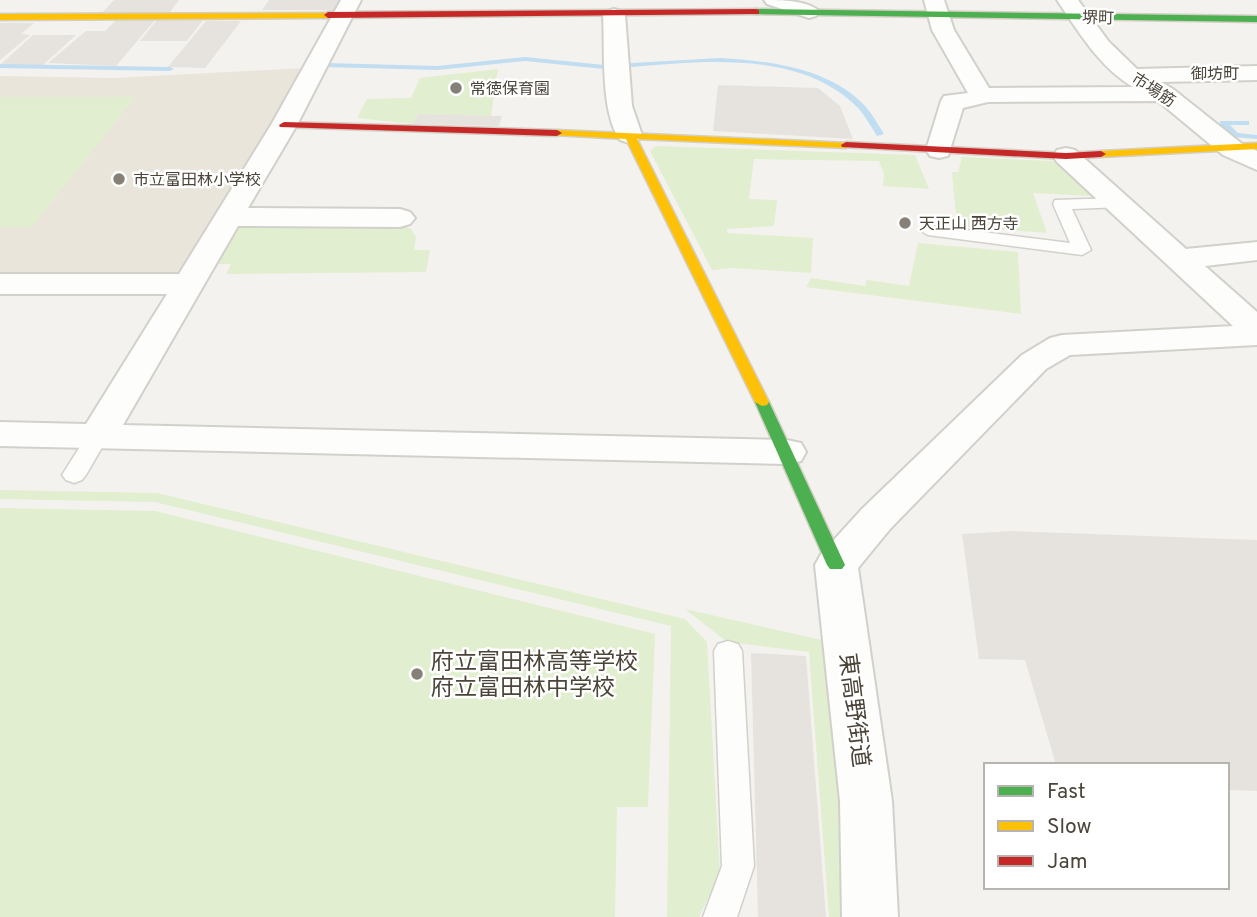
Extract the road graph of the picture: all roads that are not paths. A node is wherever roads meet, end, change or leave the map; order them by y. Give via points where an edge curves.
1 (774, 0) edge
2 (346, 7) edge
3 (937, 8) edge
4 (1073, 9) edge
5 (809, 12) junction
6 (614, 15) junction
7 (0, 17) edge
8 (1257, 19) edge
9 (1257, 73) edge
10 (1131, 76) junction
11 (1164, 94) junction
12 (984, 95) junction
13 (284, 125) junction
14 (628, 135) junction
15 (1245, 147) edge
16 (939, 150) junction
17 (1066, 156) junction
18 (1257, 162) edge
19 (1117, 203) junction
20 (226, 217) junction
21 (400, 218) dead end
22 (928, 230) dead end
23 (1257, 251) edge
24 (1178, 259) junction
25 (0, 284) edge
26 (188, 284) junction
27 (1257, 330) edge
28 (1257, 335) edge
29 (0, 434) edge
30 (97, 437) junction
31 (787, 452) junction
32 (74, 475) dead end
33 (836, 565) junction
34 (728, 650) dead end
35 (720, 917) edge
36 (870, 917) edge

1 - 5 street
2 - 6 street, 堺町
2 - 7 street, 堺町
2 - 13 street
3 - 4 street, 堺町
3 - 5 street, 堺町
3 - 12 street via 943,30
4 - 8 street, 堺町
4 - 10 street, 市場筋 via 1101,47
5 - 6 street, 堺町
6 - 14 street via 620,106
9 - 10 street, 御坊町
10 - 11 street, 市場筋
11 - 12 street
11 - 15 street, 市場筋
12 - 16 street via 953,101
13 - 14 street
13 - 20 street
14 - 16 street
14 - 31 street
15 - 17 street
15 - 18 street, 市場筋
16 - 17 street
17 - 19 street
19 - 22 lane via 1062,204 1082,250
19 - 24 street
20 - 21 street
20 - 26 street
23 - 24 street
24 - 27 street
25 - 26 street
26 - 30 street
28 - 33 street via 1062,345 1034,362
29 - 30 street
30 - 31 street
30 - 32 lane
31 - 33 street
33 - 36 street, 東高野街道 via 866,802
34 - 35 lane via 738,866

